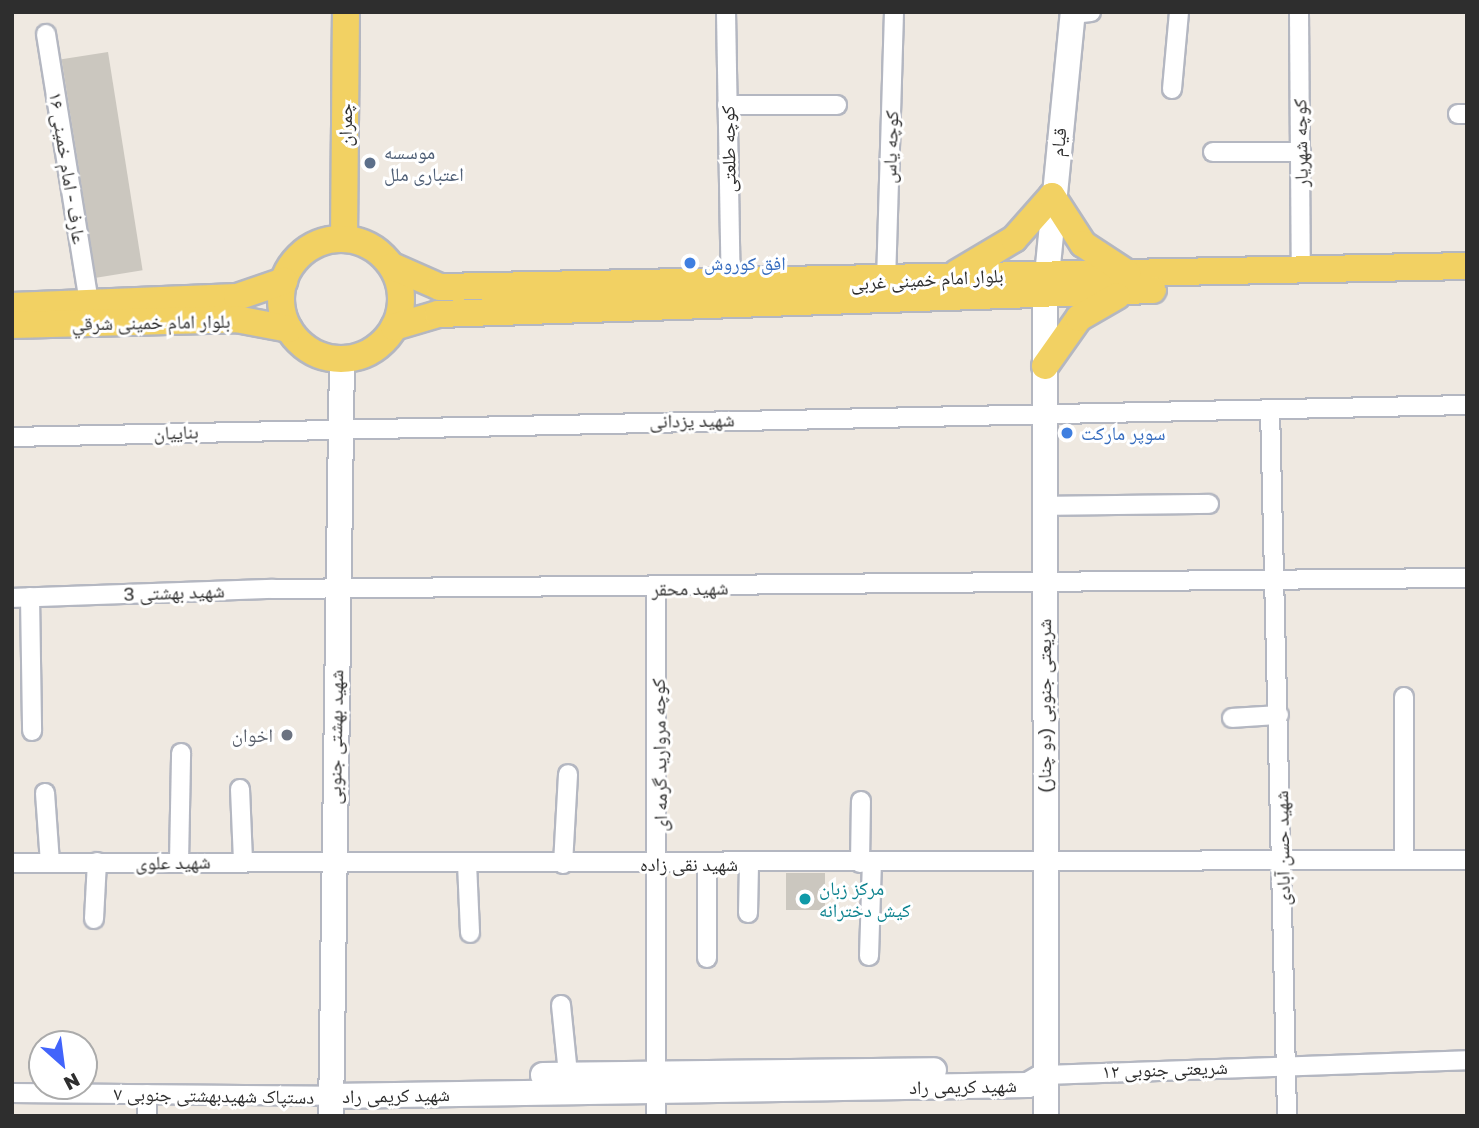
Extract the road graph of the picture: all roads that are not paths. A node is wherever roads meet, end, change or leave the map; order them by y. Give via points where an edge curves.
1 (346, 12) edge
2 (726, 12) edge
3 (894, 12) edge
4 (1179, 12) edge
5 (1298, 12) edge
6 (1079, 13) edge
7 (46, 34) dead end
8 (1172, 89) dead end
9 (727, 105) junction
10 (837, 105) dead end
11 (1213, 152) dead end
12 (1301, 152) junction
13 (1052, 196) junction
14 (344, 239) junction
15 (392, 266) junction
16 (1467, 266) edge
17 (1301, 273) junction
18 (941, 279) junction
19 (284, 281) junction
20 (886, 282) junction
21 (1130, 282) junction
22 (1467, 283) edge
23 (731, 285) junction
24 (1046, 285) junction
25 (89, 303) junction
26 (12, 306) edge
27 (12, 325) edge
28 (394, 327) junction
29 (289, 329) junction
30 (342, 359) junction
31 (1045, 366) junction
32 (1467, 405) edge
33 (1270, 408) junction
34 (1044, 413) junction
35 (340, 428) junction
36 (12, 437) edge
37 (1209, 504) dead end
38 (1044, 506) junction
39 (1467, 578) edge
40 (1276, 580) junction
41 (1044, 583) junction
42 (656, 589) junction
43 (337, 592) junction
44 (21, 598) edge
45 (1404, 697) dead end
46 (1279, 715) junction
47 (1232, 718) dead end
48 (32, 731) dead end
49 (181, 753) dead end
50 (568, 774) dead end
51 (240, 789) dead end
52 (45, 793) dead end
53 (861, 801) dead end
54 (1404, 859) junction
55 (1283, 860) junction
56 (1467, 860) edge
57 (243, 861) junction
58 (1045, 861) junction
59 (50, 862) junction
60 (97, 862) junction
61 (179, 862) junction
62 (866, 862) junction
63 (12, 863) edge
64 (333, 863) junction
65 (467, 863) junction
66 (563, 864) junction
67 (661, 864) junction
68 (707, 864) junction
69 (749, 864) junction
70 (748, 913) dead end
71 (94, 919) dead end
72 (470, 933) dead end
73 (869, 956) dead end
74 (707, 958) dead end
75 (561, 1005) dead end
76 (1467, 1060) edge
77 (1286, 1066) junction
78 (568, 1074) junction
79 (1045, 1075) junction
80 (656, 1080) junction
81 (12, 1093) edge
82 (147, 1094) junction
83 (331, 1098) edge
84 (147, 1116) edge
85 (656, 1116) edge
86 (1045, 1116) edge
87 (1287, 1116) edge

1 - 14 main road, چمران
2 - 9 street, کوچه طلعتی
3 - 20 street, کوچه یاس
4 - 8 street
5 - 12 street, کوچه شهریار
6 - 13 main road, قیام
7 - 25 street, عارف - امام خمینی ۱۶
9 - 10 street
9 - 23 street, کوچه طلعتی
11 - 12 street
12 - 17 street, کوچه شهریار
13 - 18 main road via 999,250
13 - 21 main road via 1083,244
13 - 24 main road, قیام
14 - 15 main road via 363,243
14 - 19 main road via 306,250
15 - 23 main road, بلوار امام خمینی غربی via 440,288
15 - 28 main road via 401,296
16 - 17 main road, بلوار امام خمینی غربی
17 - 21 main road, بلوار امام خمینی غربی
18 - 20 main road, بلوار امام خمینی غربی
18 - 24 main road, بلوار امام خمینی غربی
19 - 25 main road, بلوار امام خمینی شرقي via 237,297
19 - 29 main road
20 - 23 main road, بلوار امام خمینی غربی
21 - 22 main road, بلوار امام خمینی غربی
21 - 24 main road, بلوار امام خمینی غربی
21 - 31 main road via 1079,317
24 - 28 main road, بلوار امام خمینی غربی via 438,314
24 - 31 main road, شریعتی جنوبی (دو چنار)
25 - 26 main road, بلوار امام خمینی شرقي
27 - 29 main road, بلوار امام خمینی شرقي via 236,319
28 - 30 main road via 372,350
29 - 30 main road via 311,351
30 - 35 main road, شهید بهشتی جنوبی
31 - 34 main road, شریعتی جنوبی (دو چنار)
32 - 33 street, شهید یزدانی
33 - 34 street, شهید یزدانی
33 - 40 street, شهید حسن آبادی
34 - 35 street, شهید یزدانی
34 - 38 main road, شریعتی جنوبی (دو چنار)
35 - 36 street, بناییان
35 - 43 main road, شهید بهشتی جنوبی
37 - 38 street
38 - 41 main road, شریعتی جنوبی (دو چنار)
39 - 40 street, شهید محقر
40 - 41 street, شهید محقر
40 - 46 street, شهید حسن آبادی
41 - 42 street, شهید محقر
41 - 58 main road, شریعتی جنوبی (دو چنار)
42 - 43 street, شهید محقر
42 - 67 street, کوچه مروارید گرمه ای
43 - 44 street, شهید بهشتی 3
43 - 64 main road, شهید بهشتی جنوبی
44 - 48 street
45 - 54 street
46 - 47 street
46 - 55 street, شهید حسن آبادی
49 - 61 street
50 - 66 street
51 - 57 street
52 - 59 street
53 - 62 street
54 - 55 street, شهید نقی زاده
54 - 56 street, شهید نقی زاده
55 - 58 street, شهید نقی زاده
55 - 77 street, شهید حسن آبادی
57 - 61 street, شهید علوی
57 - 64 street, شهید علوی
58 - 62 street, شهید نقی زاده
58 - 79 main road, شریعتی جنوبی (دو چنار)
59 - 60 street, شهید علوی
59 - 63 street, شهید علوی
60 - 61 street, شهید علوی
60 - 71 street
62 - 69 street, شهید نقی زاده
62 - 73 street
64 - 65 street, شهید نقی زاده
64 - 83 main road, شهید بهشتی جنوبی
65 - 66 street, شهید نقی زاده
65 - 72 street
66 - 67 street, شهید نقی زاده
67 - 68 street, شهید نقی زاده
67 - 80 street, کوچه مروارید گرمه ای
68 - 69 street, شهید نقی زاده
68 - 74 street
69 - 70 street
75 - 78 street
76 - 77 street, شریعتی جنوبی ۱۲
77 - 79 street, شریعتی جنوبی ۱۲
77 - 87 street, شهید حسن آبادی
78 - 80 main road, شهید کریمی راد
78 - 83 main road, شهید کریمی راد
79 - 80 main road, شهید کریمی راد via 1028,1085
79 - 86 main road, شریعتی جنوبی (دو چنار)
80 - 83 main road, شهید کریمی راد
80 - 85 street, کوچه مروارید گرمه ای
81 - 82 street, دستپاک شهیدبهشتی جنوبی ۷
82 - 83 street, دستپاک شهیدبهشتی جنوبی ۷
82 - 84 street

